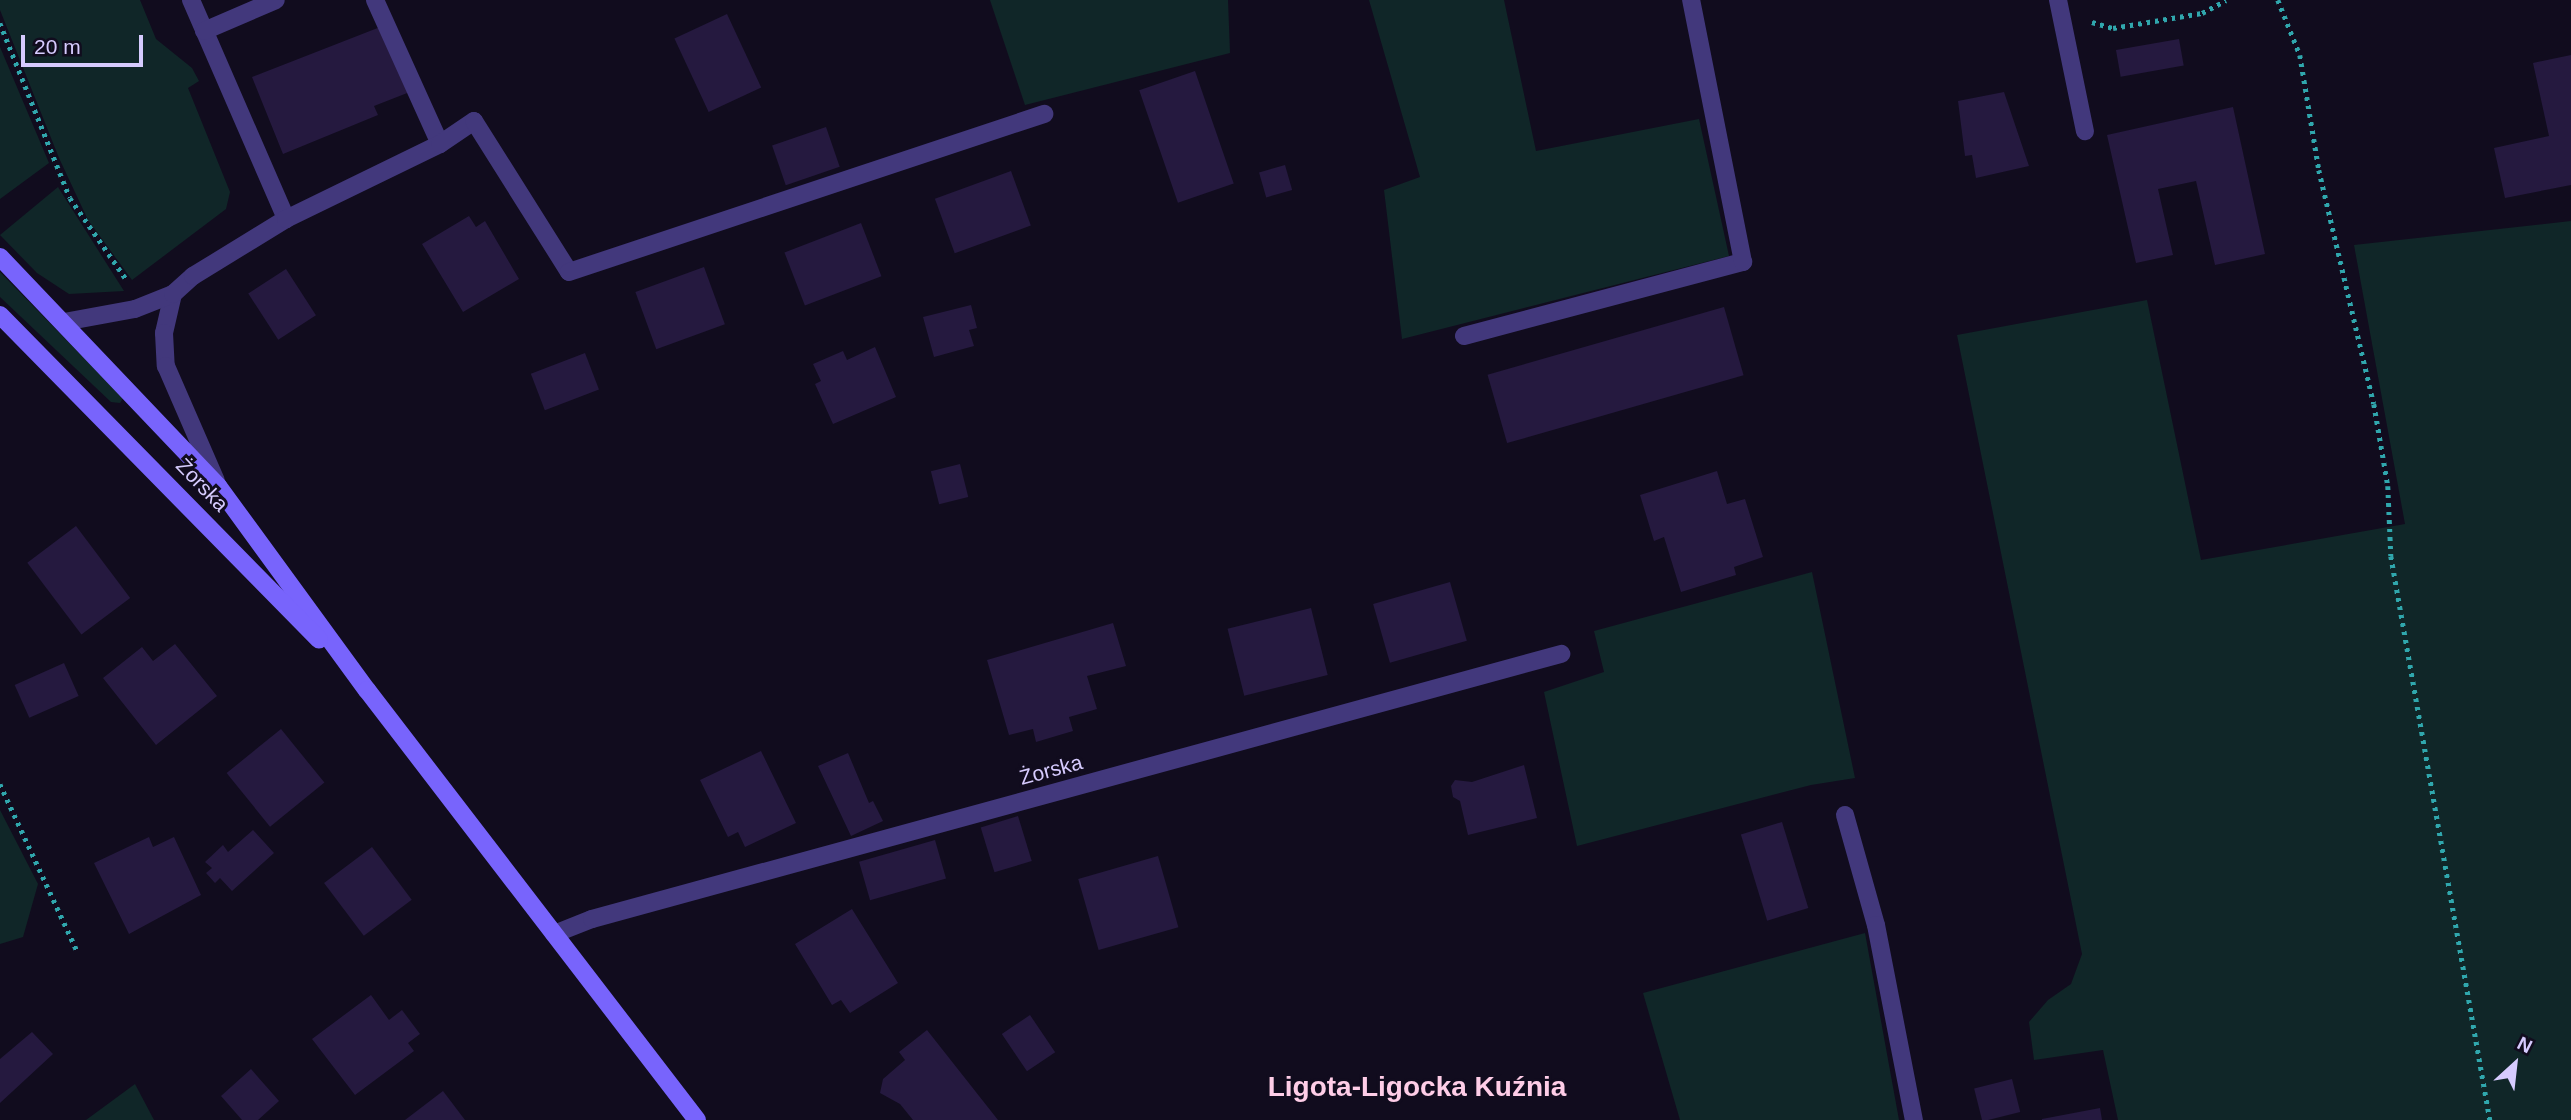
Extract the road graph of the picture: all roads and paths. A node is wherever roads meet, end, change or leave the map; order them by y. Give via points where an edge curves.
1 (191, 0) edge
2 (276, 0) edge
3 (375, 0) edge
4 (1691, 0) edge
5 (2226, 0) edge
6 (2278, 0) edge
7 (2060, 7) edge
8 (0, 23) edge
9 (204, 32) junction
10 (1044, 114) dead end
11 (2085, 131) dead end
12 (440, 144) junction
13 (286, 219) junction
14 (0, 257) edge
15 (131, 286) dead end
16 (173, 293) junction
17 (0, 315) edge
18 (64, 322) junction
19 (1464, 337) dead end
20 (218, 486) junction
21 (1561, 654) dead end
22 (367, 690) junction
23 (0, 784) edge
24 (1845, 815) dead end
25 (554, 934) junction
26 (78, 951) dead end
27 (697, 1120) edge
28 (1914, 1120) edge
29 (2490, 1120) edge

1 - 9 street
2 - 9 street
3 - 12 street
4 - 19 street via 1743,262
5 - 7 path via 2202,13 2113,28
6 - 29 path via 2300,55 2319,170 2374,404 2388,486 2391,556
7 - 11 street
8 - 15 path via 69,198
9 - 13 street
10 - 12 street via 569,272 474,121
12 - 13 street
13 - 16 street via 193,275
14 - 18 main road, Żorska
16 - 18 street via 135,309
16 - 20 street, Żorska via 164,333 166,366
17 - 22 main road, Żorska
18 - 20 main road, Żorska
20 - 22 main road, Żorska
21 - 25 street, Żorska via 592,919
22 - 25 main road, Żorska
23 - 26 path
24 - 28 street via 1876,925
25 - 27 main road, Żorska

